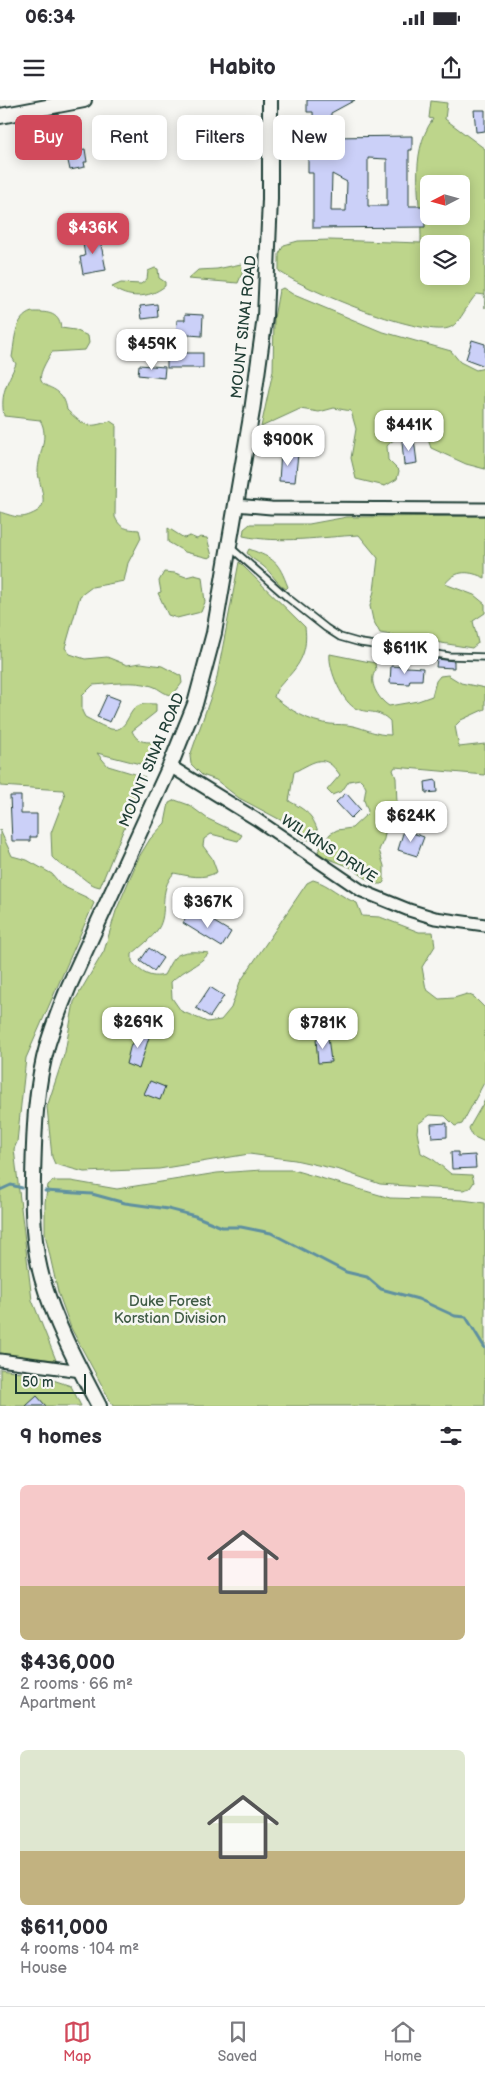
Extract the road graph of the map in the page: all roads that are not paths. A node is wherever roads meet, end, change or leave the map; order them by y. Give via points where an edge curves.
1 (84, 100) edge
2 (270, 100) edge
3 (0, 116) edge
4 (235, 505) junction
5 (485, 508) edge
6 (228, 546) junction
7 (485, 657) edge
8 (170, 766) junction
9 (485, 924) edge
10 (0, 1360) edge
11 (81, 1371) junction
12 (99, 1406) edge

1 - 3 street
2 - 4 street, MOUNT SINAI ROAD via 265,317
4 - 5 street via 271,508
4 - 6 street, MOUNT SINAI ROAD
6 - 7 lane via 288,598 340,637 449,656
6 - 8 street, MOUNT SINAI ROAD via 205,672
8 - 9 street, WILKINS DRIVE via 362,891 435,918
8 - 11 street, MOUNT SINAI ROAD via 69,986 48,1044 41,1075 34,1125 36,1248 48,1298
10 - 11 street
11 - 12 street, MOUNT SINAI ROAD

